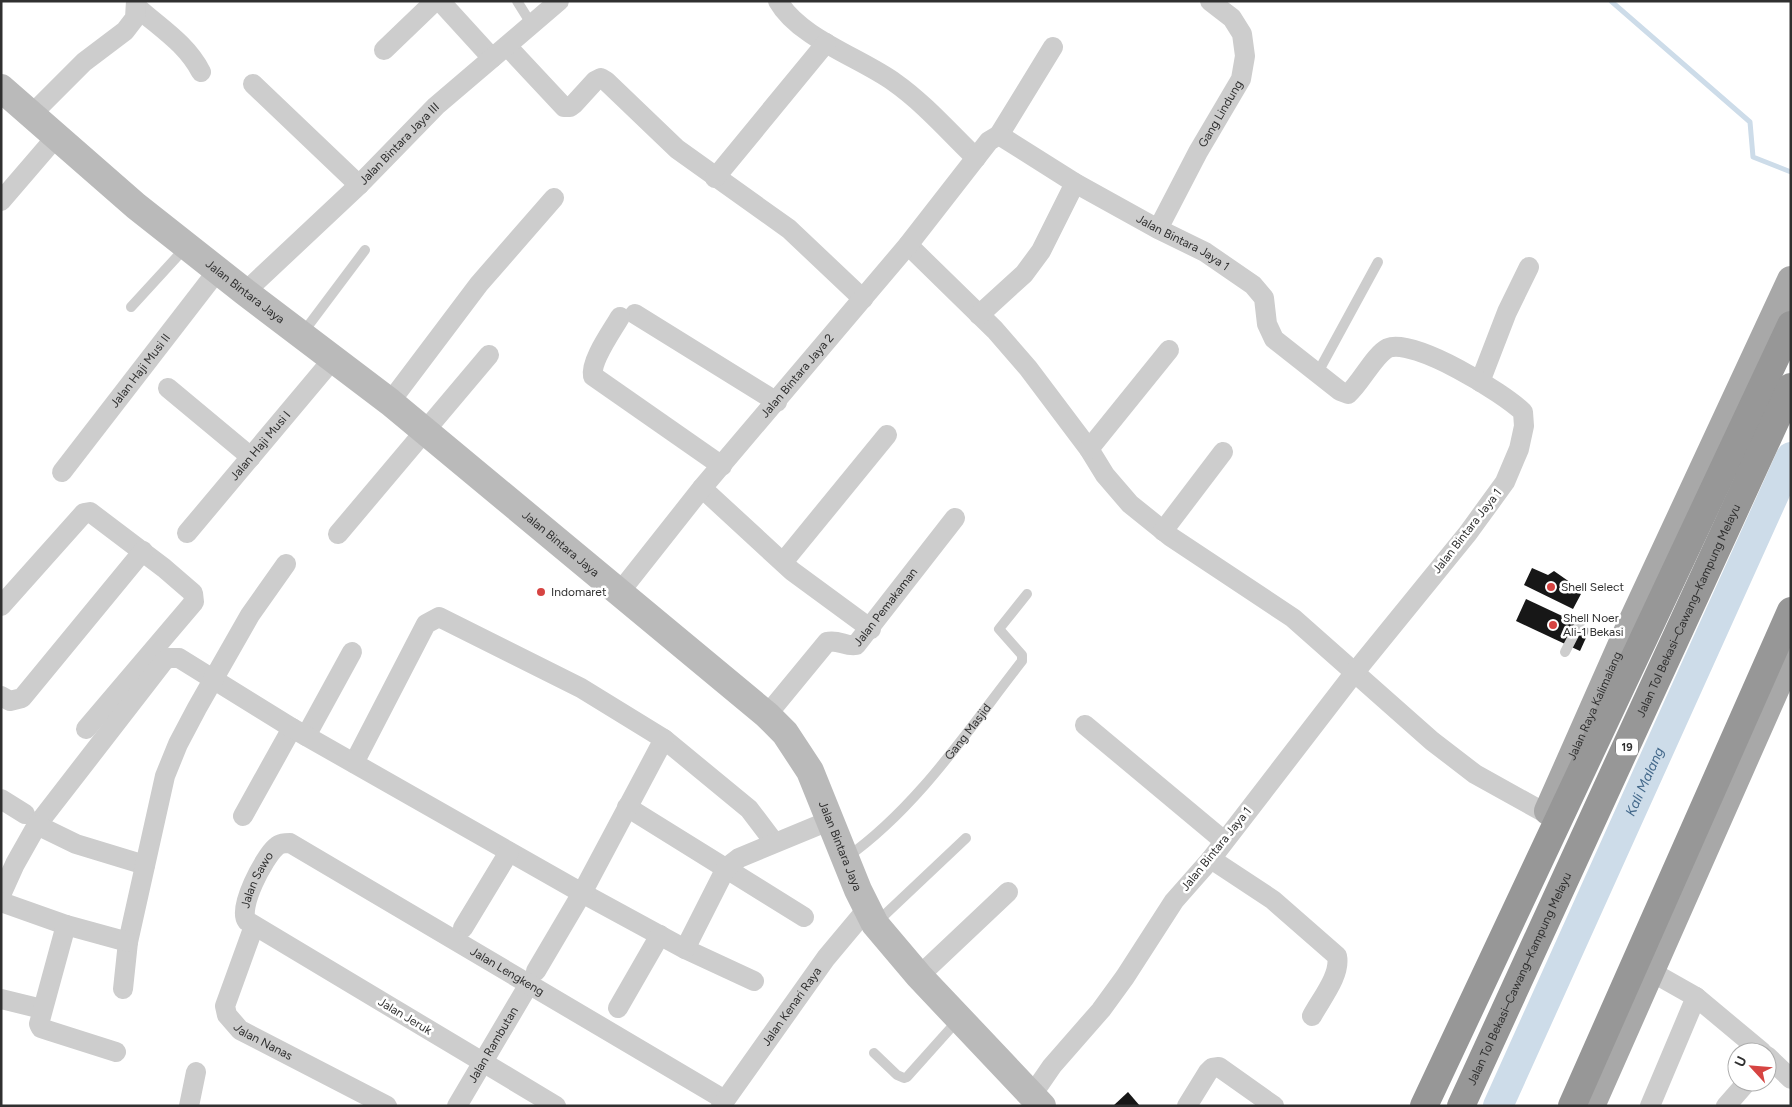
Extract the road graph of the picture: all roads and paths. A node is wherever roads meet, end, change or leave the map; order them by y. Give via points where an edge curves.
1 (435, 1) edge
2 (440, 1) edge
3 (517, 1) edge
4 (559, 1) edge
5 (778, 1) edge
6 (1210, 1) edge
7 (136, 4) edge
8 (532, 25) junction
9 (826, 43) junction
10 (1053, 48) dead end
11 (384, 50) dead end
12 (500, 52) junction
13 (201, 72) dead end
14 (253, 84) dead end
15 (1, 88) edge
16 (31, 115) junction
17 (999, 135) junction
18 (56, 137) junction
19 (976, 158) junction
20 (715, 178) junction
21 (1075, 183) junction
22 (359, 185) junction
23 (554, 198) dead end
24 (1, 201) edge
25 (1158, 229) junction
26 (187, 246) junction
27 (908, 246) junction
28 (365, 250) dead end
29 (1378, 262) dead end
30 (1529, 267) dead end
31 (218, 270) junction
32 (1791, 280) edge
33 (244, 292) junction
34 (863, 299) junction
35 (131, 307) dead end
36 (978, 315) junction
37 (1791, 324) edge
38 (301, 334) junction
39 (1170, 350) dead end
40 (489, 355) dead end
41 (333, 359) junction
42 (1317, 374) junction
43 (1480, 382) junction
44 (168, 388) dead end
45 (1791, 388) edge
46 (390, 402) junction
47 (776, 402) junction
48 (426, 431) junction
49 (887, 435) dead end
50 (1089, 449) junction
51 (1223, 452) dead end
52 (251, 457) junction
53 (722, 466) junction
54 (62, 472) dead end
55 (702, 488) junction
56 (956, 518) dead end
57 (1163, 531) junction
58 (186, 533) dead end
59 (338, 534) dead end
60 (143, 552) junction
61 (784, 561) junction
62 (286, 564) dead end
63 (620, 593) junction
64 (1027, 594) dead end
65 (1, 606) edge
66 (1791, 612) edge
67 (1580, 621) dead end
68 (871, 629) junction
69 (352, 652) dead end
70 (1565, 652) dead end
71 (1791, 654) edge
72 (1355, 672) junction
73 (215, 680) junction
74 (1, 696) edge
75 (767, 715) junction
76 (1085, 725) dead end
77 (86, 729) dead end
78 (299, 732) junction
79 (664, 739) junction
80 (354, 763) junction
81 (1, 799) edge
82 (627, 807) junction
83 (1547, 814) junction
84 (243, 816) dead end
85 (31, 820) junction
86 (831, 820) junction
87 (966, 838) dead end
88 (1224, 841) junction
89 (774, 842) junction
90 (290, 843) joint
91 (509, 852) junction
92 (846, 859) junction
93 (1211, 860) junction
94 (145, 866) junction
95 (726, 868) junction
96 (1008, 892) dead end
97 (582, 893) junction
98 (1, 894) edge
99 (1, 902) edge
100 (871, 916) junction
101 (804, 917) dead end
102 (66, 925) junction
103 (254, 926) junction
104 (463, 928) dead end
105 (660, 935) junction
106 (128, 942) junction
107 (685, 949) junction
108 (1650, 971) junction
109 (920, 976) junction
110 (532, 977) junction
111 (754, 981) dead end
112 (123, 989) dead end
113 (1696, 997) junction
114 (1, 999) edge
115 (618, 1008) dead end
116 (42, 1009) junction
117 (1312, 1016) dead end
118 (959, 1019) junction
119 (1749, 1042) edge
120 (116, 1052) dead end
121 (874, 1053) dead end
122 (483, 1062) junction
123 (1777, 1066) edge
124 (196, 1072) dead end
125 (1791, 1079) edge
126 (1738, 1092) edge
127 (1037, 1100) edge
128 (723, 1103) edge
129 (189, 1106) edge
130 (387, 1106) edge
131 (457, 1106) edge
132 (556, 1106) edge
133 (1187, 1106) edge
134 (1274, 1106) edge
135 (1414, 1106) edge
136 (1424, 1106) edge
137 (1461, 1106) edge
138 (1572, 1106) edge
139 (1591, 1106) edge
140 (1650, 1106) edge
141 (1726, 1106) edge

1 - 11 street
2 - 12 street
3 - 8 lane
4 - 8 street, Jalan Bintara Jaya III
5 - 9 street via 800,25
6 - 25 street, Gang Lindung via 1232,18 1242,34 1245,56 1241,80 1198,152
7 - 13 street via 184,45
7 - 16 street via 135,18 125,31 84,62
8 - 12 street, Jalan Bintara Jaya III
9 - 19 street via 894,82
9 - 20 street
10 - 17 street
12 - 20 street via 564,107 574,104 595,80 601,78 677,149
12 - 22 street, Jalan Bintara Jaya III via 436,106
14 - 22 street
15 - 16 street, Jalan Bintara Jaya
16 - 18 street, Jalan Bintara Jaya
17 - 19 street via 989,141
17 - 21 street, Jalan Bintara Jaya 1
18 - 24 street
18 - 26 street, Jalan Bintara Jaya
19 - 27 street, Jalan Bintara Jaya 2
20 - 34 street via 789,230
21 - 25 street, Jalan Bintara Jaya 1
21 - 36 street via 1041,251 1024,274
22 - 33 street, Jalan Bintara Jaya III
23 - 46 street via 480,284
25 - 42 street, Jalan Bintara Jaya 1 via 1205,252 1253,285 1264,298 1267,324 1274,338
26 - 31 street, Jalan Bintara Jaya
26 - 35 lane
27 - 34 street, Jalan Bintara Jaya 2
27 - 36 street
28 - 38 lane
29 - 42 lane
30 - 43 street via 1507,312
31 - 33 street, Jalan Bintara Jaya
31 - 54 street, Jalan Haji Musi II
32 - 83 main road, Jalan Raya Kalimalang via 1625,637
33 - 38 street, Jalan Bintara Jaya
34 - 47 street, Jalan Bintara Jaya 2
36 - 50 street via 1028,368
37 - 136 highway
38 - 41 street, Jalan Bintara Jaya
39 - 50 street
40 - 48 street
41 - 46 street, Jalan Bintara Jaya
41 - 52 street, Jalan Haji Musi I
42 - 43 street, Jalan Bintara Jaya 1 via 1348,394 1386,349 1398,345 1418,350
43 - 72 street, Jalan Bintara Jaya 1 via 1523,412 1519,449 1505,482 1468,533
44 - 52 street
45 - 137 highway, Jalan Tol Bekasi–Cawang–Kampung Melayu / 19
46 - 48 street, Jalan Bintara Jaya
47 - 53 street, Jalan Bintara Jaya 2
47 - 53 street via 627,316 596,358 593,376
48 - 59 street
48 - 63 street, Jalan Bintara Jaya
49 - 61 street
50 - 57 street via 1105,475 1130,504
51 - 57 street
52 - 58 street, Jalan Haji Musi I
53 - 55 street, Jalan Bintara Jaya 2
55 - 61 street
55 - 63 street, Jalan Bintara Jaya 2
56 - 68 street, Jalan Pemakaman
57 - 72 street via 1293,618
60 - 65 street via 90,512 84,512
60 - 74 street via 22,698 10,701
60 - 77 street via 193,593 194,602
61 - 68 street via 792,571
62 - 73 street via 250,615
63 - 75 street, Jalan Bintara Jaya
64 - 92 lane, Gang Masjid via 999,629 1022,655 1022,661 923,788 868,843
66 - 138 highway
67 - 70 lane
68 - 75 street, Jalan Pemakaman via 856,645 827,642
69 - 78 street
71 - 108 main road
72 - 83 street via 1474,774
72 - 88 street, Jalan Bintara Jaya 1
73 - 78 street
73 - 85 street via 179,658 164,661
73 - 94 street via 178,744 165,776
75 - 86 street, Jalan Bintara Jaya via 785,733 810,771
76 - 88 street
78 - 80 street
78 - 84 street
79 - 80 street via 581,688 439,617 426,624
79 - 82 street, Jalan Rambutan
79 - 89 street via 749,808
80 - 91 street
81 - 85 street
82 - 95 street
82 - 97 street, Jalan Rambutan
83 - 135 main road, Jalan Raya Kalimalang
85 - 94 street via 76,844
85 - 98 street via 29,837
86 - 89 street
86 - 92 street, Jalan Bintara Jaya
87 - 100 lane
88 - 93 street, Jalan Bintara Jaya 1
89 - 95 street via 739,858
90 - 103 street, Jalan Sawo via 283,843 272,850 245,900 244,918
90 - 110 street, Jalan Lengkeng
91 - 97 street
91 - 104 street
92 - 100 street, Jalan Bintara Jaya
93 - 117 street via 1273,900 1337,956 1339,964 1335,975
93 - 127 street, Jalan Bintara Jaya 1 via 1174,901 1101,1010 1052,1066
94 - 106 street
95 - 101 street
95 - 107 street
96 - 109 street
97 - 105 street
97 - 110 street, Jalan Rambutan
99 - 102 street
100 - 109 street, Jalan Bintara Jaya
100 - 128 street, Jalan Kenari Raya via 826,958
102 - 106 street
102 - 116 street
103 - 122 street, Jalan Jeruk
103 - 130 street, Jalan Nanas via 225,1006 231,1022 240,1030
105 - 107 street
105 - 115 street
106 - 112 street
107 - 111 street
108 - 113 street
108 - 139 main road
109 - 118 street, Jalan Bintara Jaya
110 - 122 street, Jalan Rambutan
110 - 128 street, Jalan Lengkeng
113 - 119 street
113 - 140 street
114 - 116 street
116 - 120 street via 41,1028
118 - 121 lane via 908,1077 896,1076
118 - 127 street, Jalan Bintara Jaya
122 - 131 street, Jalan Rambutan
122 - 132 street, Jalan Jeruk
123 - 125 street
124 - 129 street
126 - 141 street
133 - 134 street via 1208,1072 1220,1067

